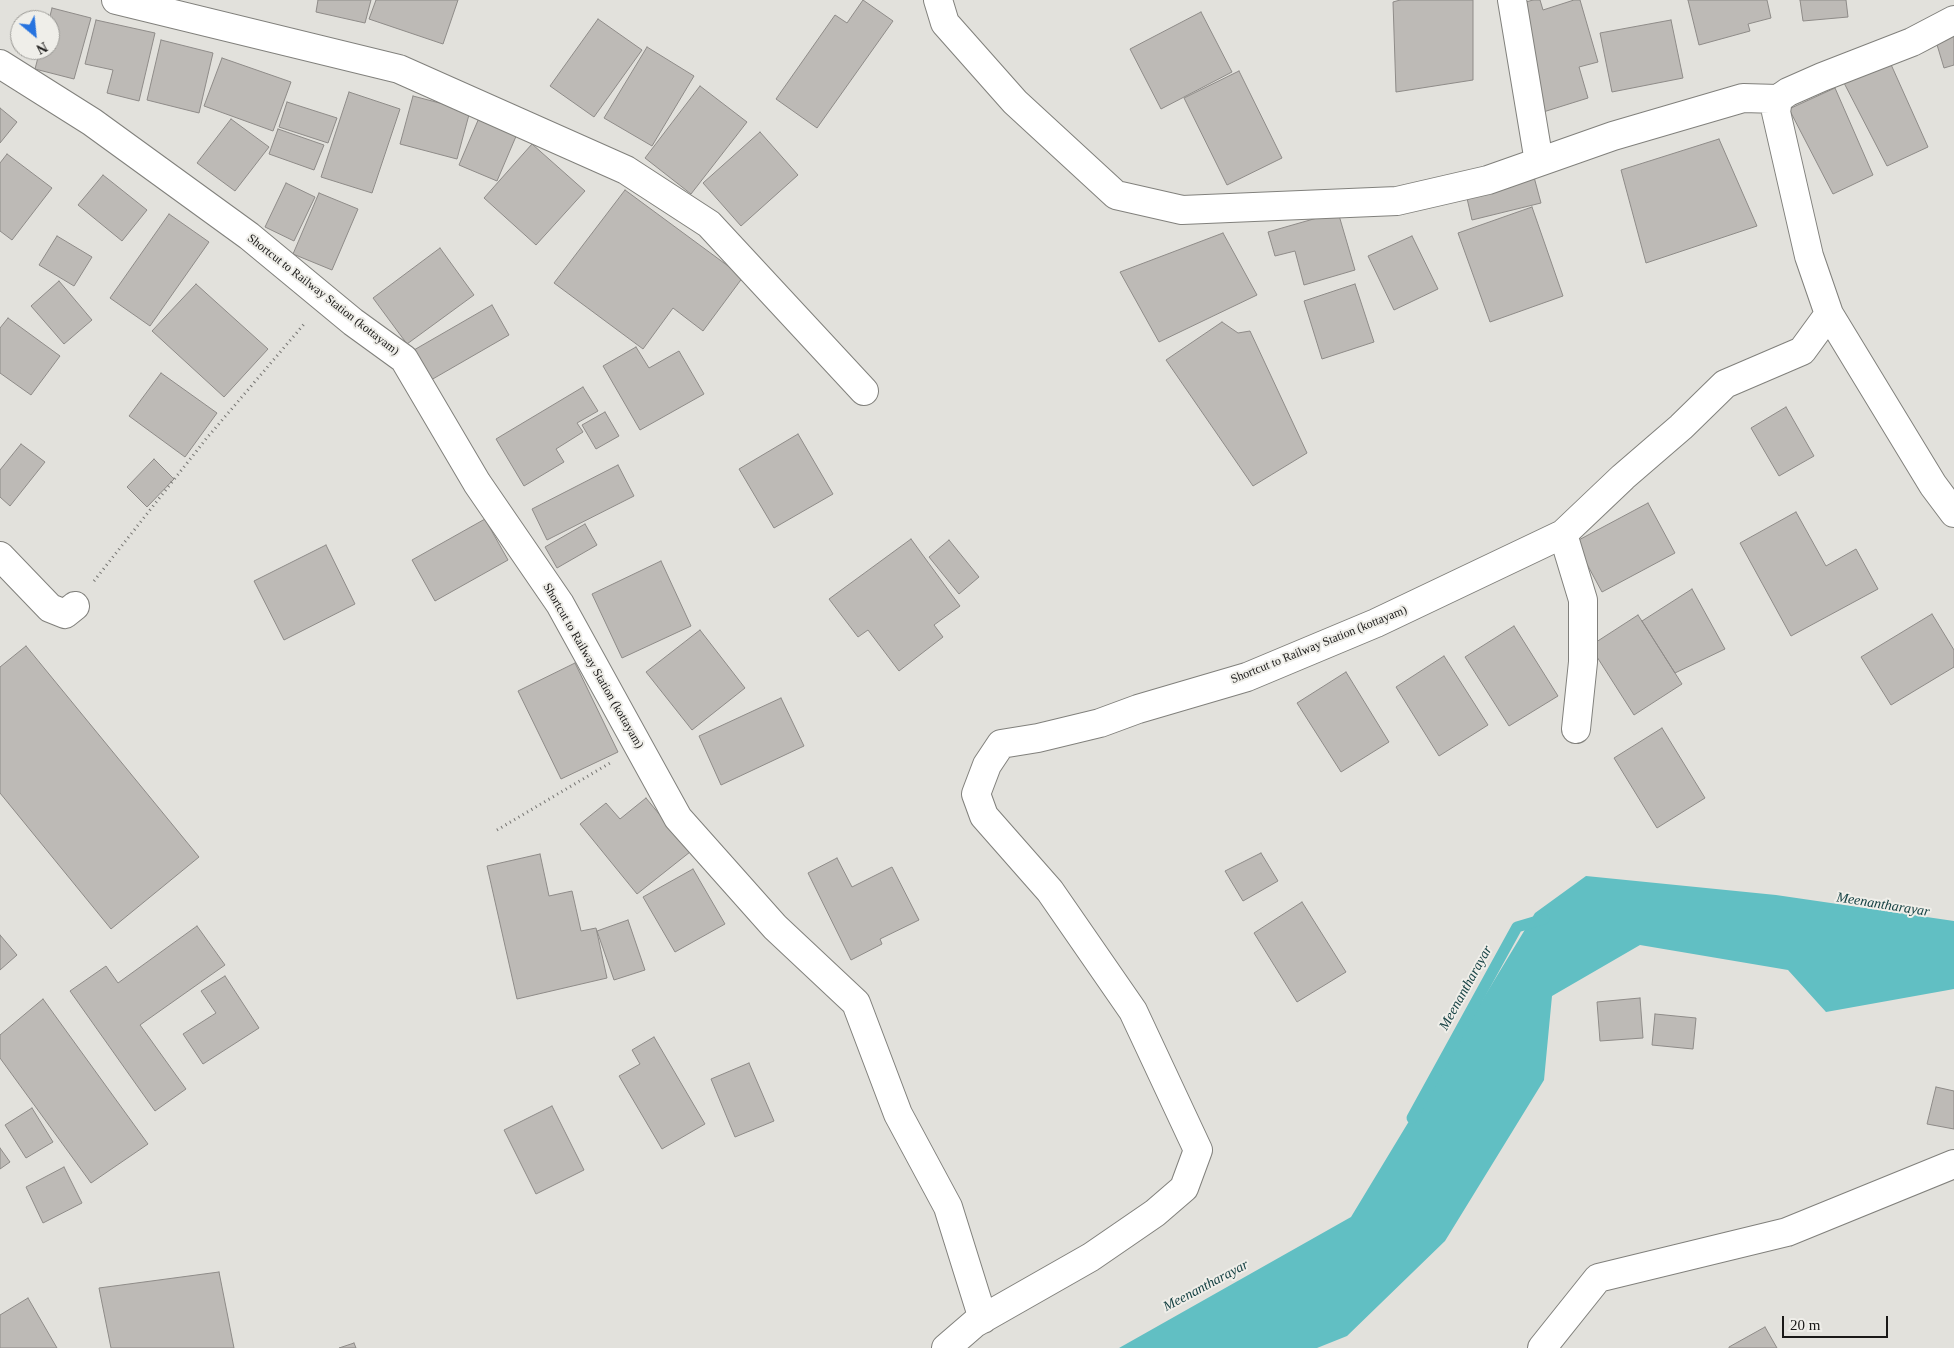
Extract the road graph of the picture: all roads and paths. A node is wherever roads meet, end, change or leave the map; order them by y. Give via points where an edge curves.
1 (116, 0) edge
2 (1512, 0) edge
3 (936, 1) edge
4 (1954, 20) edge
5 (0, 64) edge
6 (1778, 99) junction
7 (1539, 162) junction
8 (325, 299) junction
9 (1829, 314) junction
10 (864, 391) dead end
11 (1954, 513) edge
12 (1563, 534) junction
13 (0, 556) edge
14 (75, 606) joint
15 (1576, 729) dead end
16 (638, 746) junction
17 (497, 830) dead end
18 (1954, 1164) edge
19 (983, 1318) junction
20 (946, 1348) edge
21 (1542, 1348) edge

1 - 10 street via 400,70 626,170 709,224
2 - 7 street
3 - 7 street via 945,23 1015,102 1116,195 1182,210 1397,201 1488,180
4 - 6 street via 1912,42 1822,77
5 - 8 street, Shortcut to Railway Station (kottayam) via 108,133 249,236
6 - 7 street via 1743,98 1613,136
6 - 9 street via 1776,112 1809,256
8 - 14 path via 206,439
8 - 16 street, Shortcut to Railway Station (kottayam) via 404,358 477,483 560,604
9 - 11 street via 1933,486
9 - 12 street, Shortcut to Railway Station (kottayam) via 1802,351 1725,384
12 - 15 street via 1583,600
12 - 19 street, Shortcut to Railway Station (kottayam) via 1376,623 1247,677 1100,723 1001,744 987,765 976,794 984,816 1050,890 1133,1010 1198,1150 1184,1188 1155,1213 1091,1257
13 - 14 street via 50,608 65,614
16 - 17 path
16 - 19 street, Shortcut to Railway Station (kottayam) via 678,818 775,928 856,1003 898,1114 948,1207
18 - 21 street via 1787,1232 1598,1278
19 - 20 street, Shortcut to Railway Station (kottayam)

